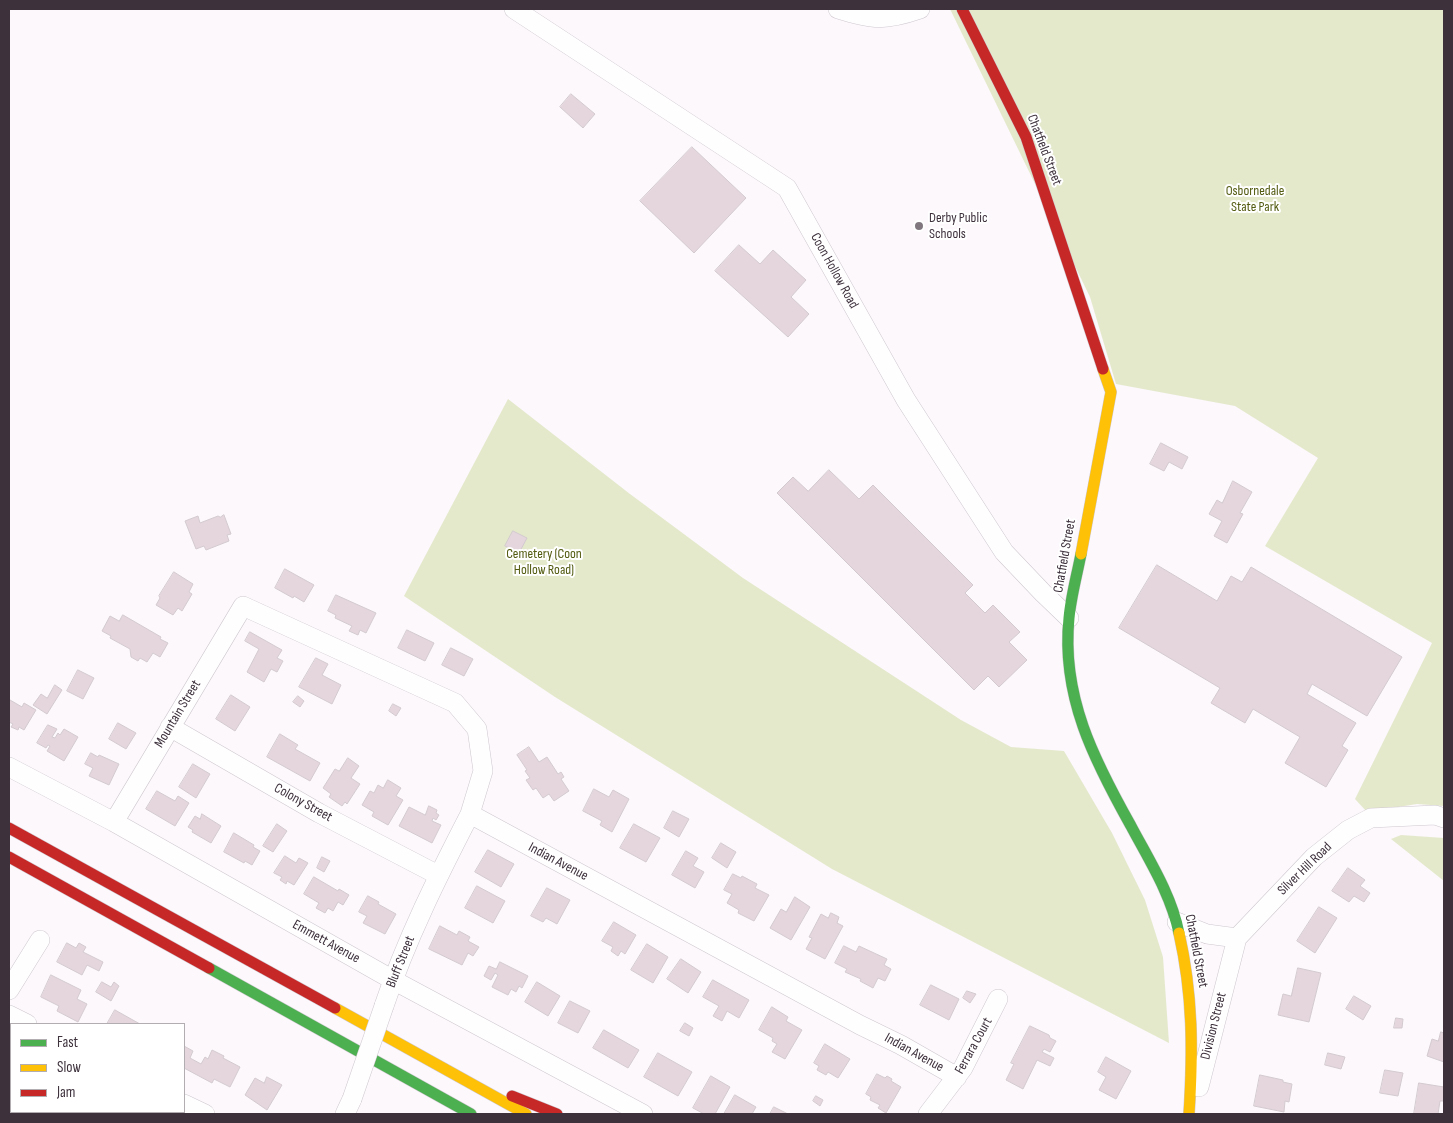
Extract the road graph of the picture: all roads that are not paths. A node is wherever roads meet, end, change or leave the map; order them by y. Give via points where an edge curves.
1 (514, 9) edge
2 (838, 9) edge
3 (920, 9) edge
4 (962, 9) edge
5 (1069, 618) junction
6 (170, 727) junction
7 (9, 767) edge
8 (470, 814) junction
9 (1444, 818) edge
10 (114, 822) junction
11 (9, 828) edge
12 (9, 857) edge
13 (438, 875) junction
14 (1177, 922) junction
15 (1237, 938) junction
16 (40, 940) dead end
17 (393, 980) junction
18 (9, 990) edge
19 (998, 999) dead end
20 (9, 1015) edge
21 (25, 1023) edge
22 (307, 1024) junction
23 (438, 1066) junction
24 (957, 1077) junction
25 (383, 1078) dead end
26 (185, 1104) edge
27 (348, 1107) edge
28 (205, 1114) edge
29 (471, 1114) edge
30 (526, 1114) edge
31 (557, 1114) edge
32 (644, 1114) edge
33 (928, 1114) edge
34 (1191, 1114) edge

1 - 5 street, Coon Hollow Road via 787,188 906,400 1004,552
2 - 3 street via 871,19 899,16
4 - 5 main road, Chatfield Street via 1026,137 1111,392
5 - 14 main road, Chatfield Street via 1069,662 1075,702 1088,744 1163,885
6 - 8 street, Mountain Street via 243,606 455,703 478,729 483,771
6 - 10 street, Mountain Street
6 - 13 street, Colony Street via 319,813
7 - 10 street, Emmett Avenue
8 - 13 street, Bluff Street
8 - 24 street, Indian Avenue
9 - 15 street, Silver Hill Road via 1435,815 1371,818 1348,830 1314,857
10 - 17 street, Emmett Avenue
11 - 23 main road
12 - 22 main road
13 - 17 street, Bluff Street
14 - 15 street via 1207,934
14 - 34 main road, Chatfield Street via 1187,968 1191,1013
15 - 34 street, Division Street
16 - 18 street
17 - 27 street, Bluff Street, bridge
17 - 32 street, Emmett Avenue
19 - 24 street, Ferrara Court
20 - 21 street
22 - 25 main road
22 - 29 main road
23 - 30 main road
23 - 31 main road
24 - 33 street, Ferrara Court
26 - 28 street

